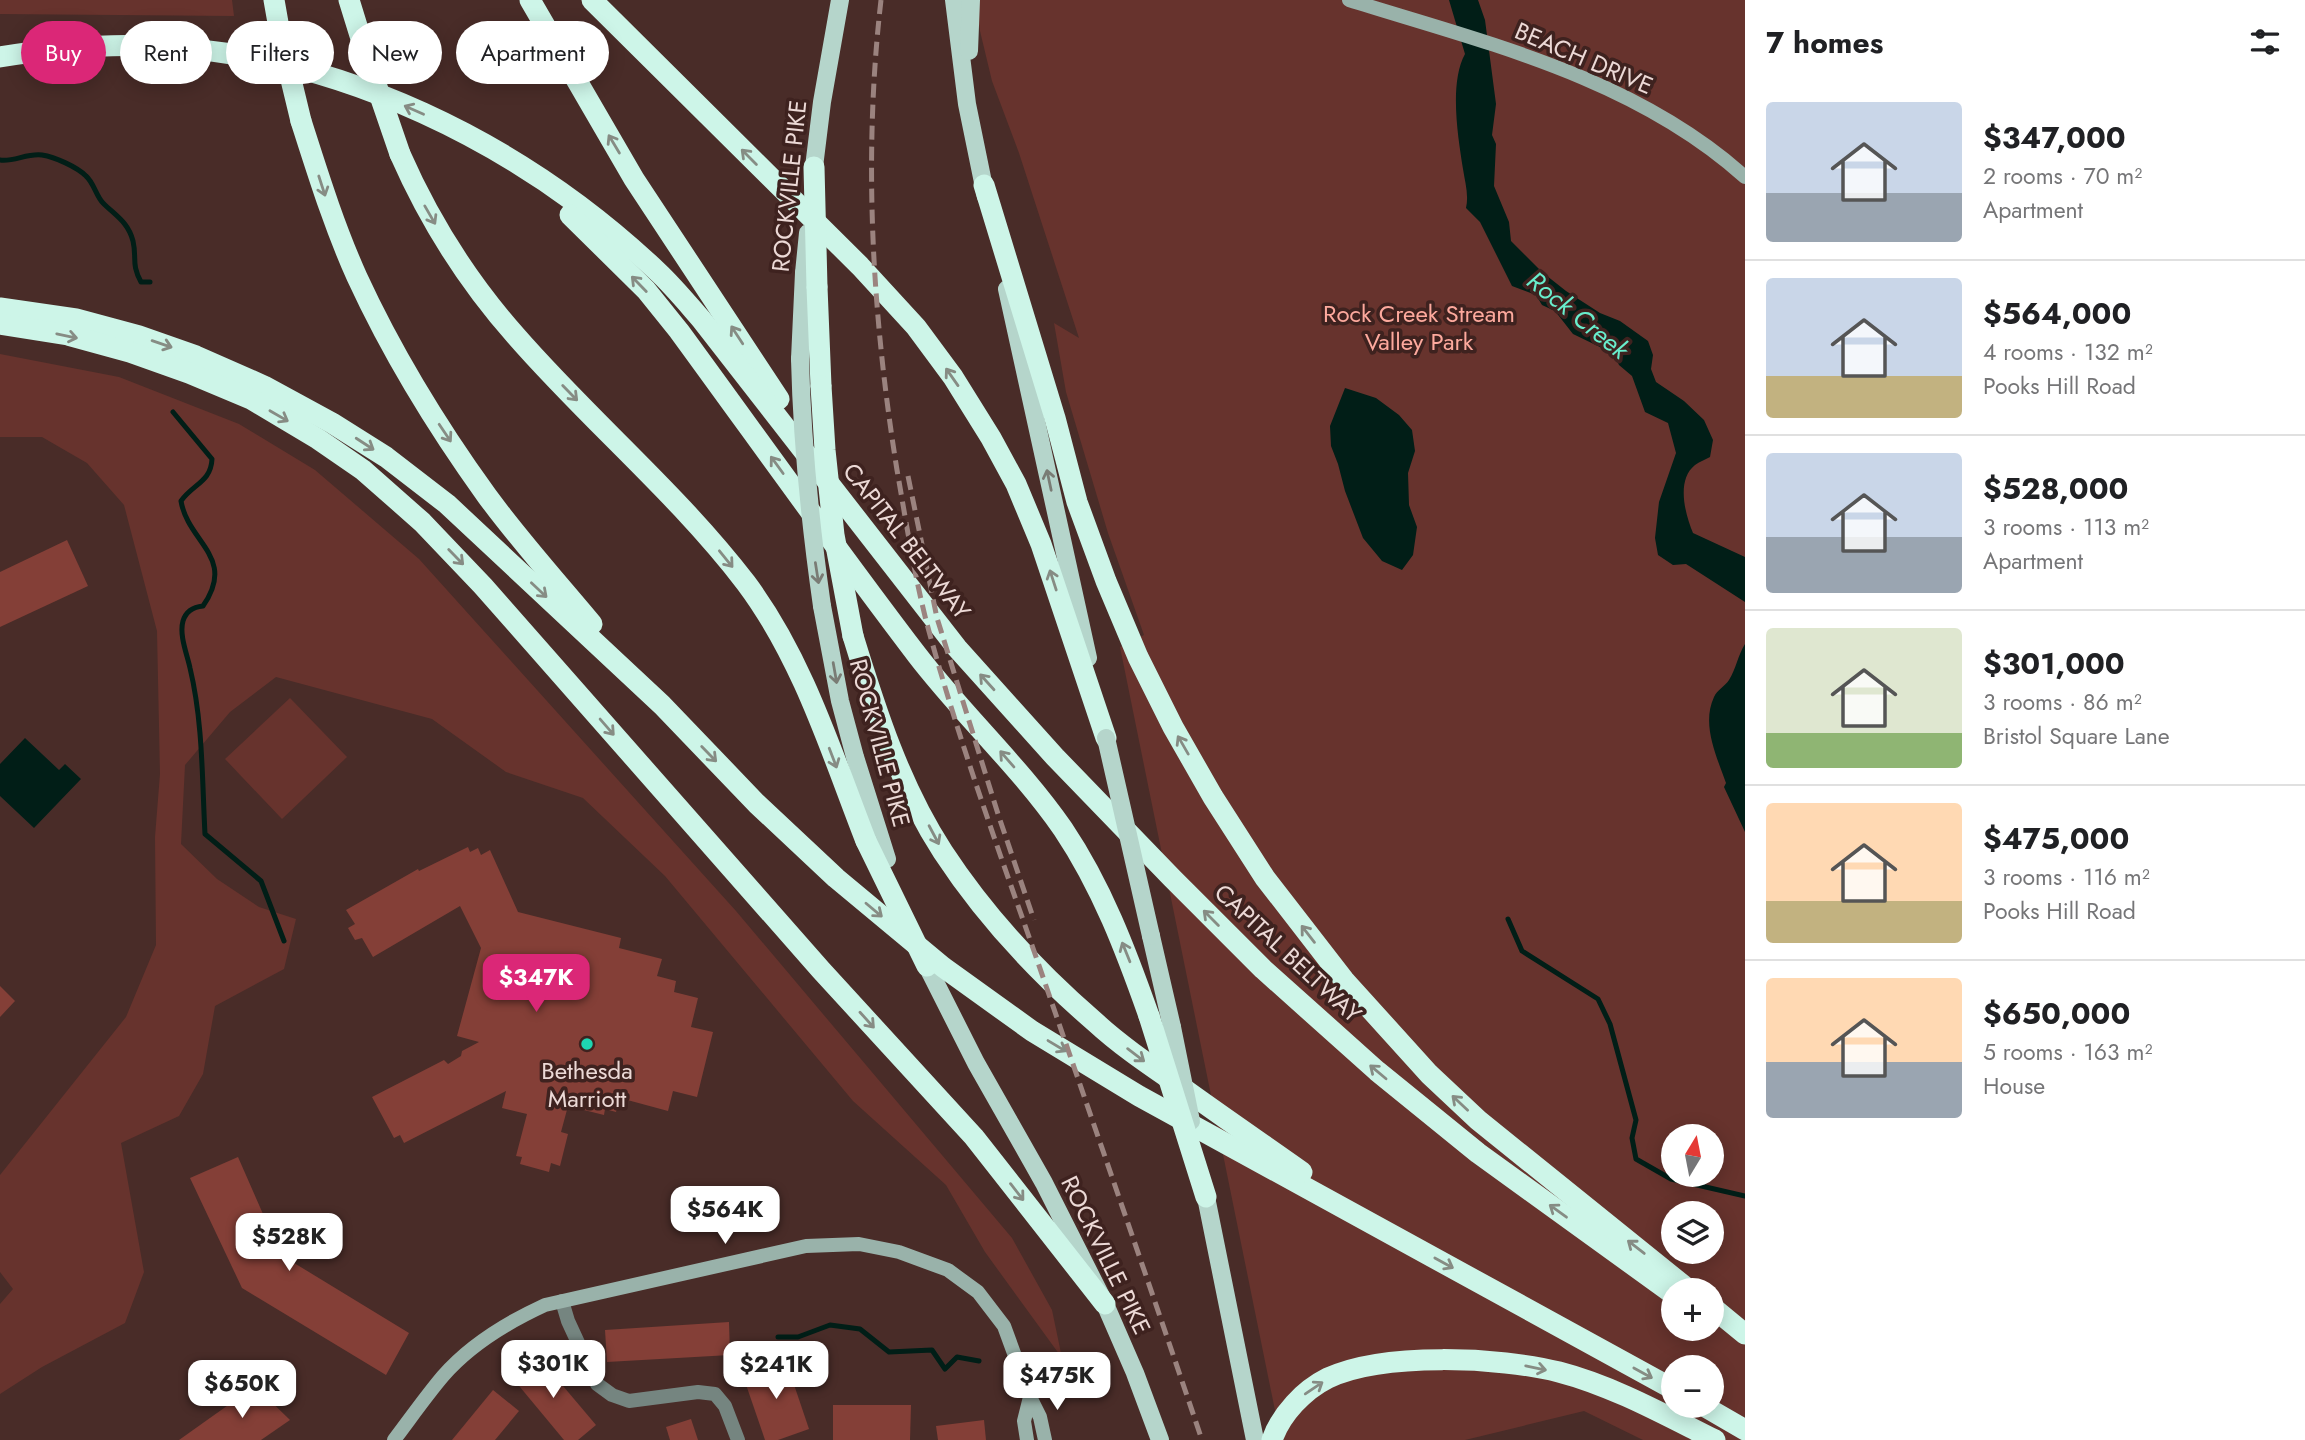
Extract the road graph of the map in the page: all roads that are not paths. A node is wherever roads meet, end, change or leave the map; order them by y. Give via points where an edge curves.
1 (274, 0) edge
2 (349, 0) edge
3 (530, 0) edge
4 (592, 0) edge
5 (833, 0) edge
6 (840, 0) edge
7 (954, 0) edge
8 (971, 0) edge
9 (1349, 0) edge
10 (835, 24) junction
11 (0, 57) edge
12 (967, 104) junction
13 (475, 139) junction
14 (814, 167) joint
15 (1745, 177) edge
16 (984, 185) junction
17 (811, 280) junction
18 (0, 308) edge
19 (0, 324) edge
20 (869, 536) junction
21 (662, 705) junction
22 (1106, 738) junction
23 (927, 966) junction
24 (1206, 1197) junction
25 (1384, 1230) junction
26 (1674, 1278) edge
27 (1661, 1285) edge
28 (562, 1300) junction
29 (1105, 1304) junction
30 (1724, 1317) edge
31 (1724, 1329) edge
32 (1745, 1334) edge
33 (1745, 1344) edge
34 (1661, 1383) edge
35 (1030, 1397) junction
36 (1724, 1418) edge
37 (1745, 1430) edge
38 (394, 1440) edge
39 (738, 1440) edge
40 (1027, 1440) edge
41 (1045, 1440) edge
42 (1160, 1440) edge
43 (1255, 1440) edge
44 (1272, 1440) edge
45 (1715, 1440) edge

1 -> 21 highway, bridge via 302,121 330,212 393,347 487,496
2 -> 23 highway, bridge via 400,154 445,240 516,336 672,498 747,585 775,629 801,679 866,841
20 -> 3 highway via 634,179
22 -> 4 highway via 1041,544 1016,484 953,377 916,327 860,266
5 - 10 main road
6 - 10 main road, ROCKVILLE PIKE
7 - 12 main road
8 - 12 main road
9 - 15 street, BEACH DRIVE via 1526,56 1601,85 1655,113
10 - 14 main road, ROCKVILLE PIKE
13 -> 11 highway, CAPITAL BELTWAY via 390,99 256,59 148,46 80,47
12 - 16 main road
13 - 20 highway, CAPITAL BELTWAY via 560,193 658,272 701,319
24 -> 13 highway, bridge via 1125,949 1097,887 1063,830 920,659 646,290 551,198
14 - 17 highway, bridge
22 -> 16 main road
26 -> 16 highway via 1478,1120 1429,1074 1344,980 1265,878 1213,797 1138,657 1106,581 1077,502
17 -> 23 main road, ROCKVILLE PIKE, bridge via 800,359 802,444 822,606 839,701 887,859
17 -> 25 highway, bridge via 834,535 853,636 878,720 942,850 987,914 1035,968 1096,1024
18 -> 21 highway via 76,319 150,340 264,386 332,423 447,504
19 -> 29 highway via 68,335 130,352 251,399 363,470 422,522 974,1137
27 -> 20 highway, CAPITAL BELTWAY via 1478,1153 1262,969 1055,757 957,648
21 -> 25 highway via 836,878 954,975 1032,1031 1139,1096
22 - 24 main road, bridge
23 - 29 main road, ROCKVILLE PIKE
24 - 43 main road
25 -> 34 highway
28 - 35 street via 806,1246 859,1244 886,1249 948,1270 978,1292 1004,1326
28 - 38 street via 527,1314 470,1350 443,1376
28 - 39 street via 597,1384 629,1401 715,1394 725,1406
29 - 42 main road, ROCKVILLE PIKE
30 - 32 highway
31 - 33 highway
35 - 40 street via 1024,1421
35 - 41 street
36 - 37 highway
44 -> 45 highway via 1306,1392 1328,1378 1390,1363 1474,1360 1560,1373 1604,1388

